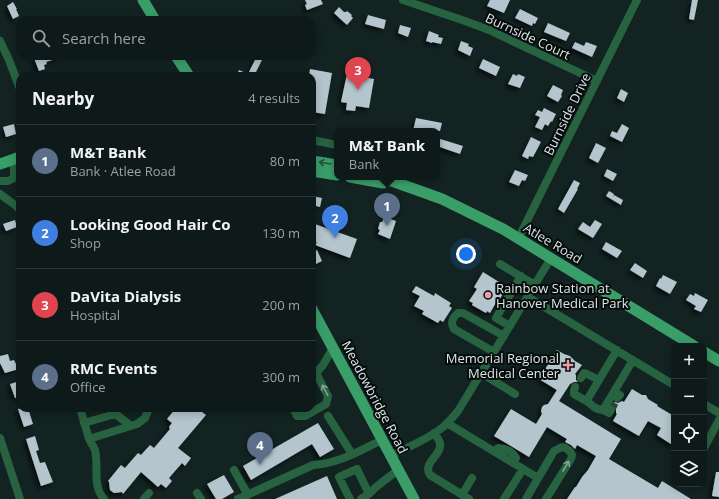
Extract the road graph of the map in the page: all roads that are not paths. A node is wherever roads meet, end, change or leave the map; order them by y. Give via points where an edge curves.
1 (142, 0) edge
2 (403, 0) edge
3 (637, 0) edge
4 (152, 16) edge
5 (0, 41) edge
6 (179, 60) edge
7 (186, 72) edge
8 (16, 78) edge
9 (597, 81) junction
10 (316, 141) edge
11 (334, 144) edge
12 (16, 158) edge
13 (316, 162) edge
14 (0, 164) edge
15 (334, 165) edge
16 (316, 172) edge
17 (334, 175) edge
18 (366, 180) edge
19 (386, 180) edge
20 (393, 180) edge
21 (0, 181) edge
22 (0, 194) edge
23 (16, 206) edge
24 (518, 239) junction
25 (551, 258) junction
26 (500, 264) dead end
27 (521, 276) junction
28 (535, 285) junction
29 (528, 297) junction
30 (316, 316) edge
31 (510, 326) junction
32 (504, 336) junction
33 (689, 343) edge
34 (333, 348) junction
35 (617, 350) junction
36 (494, 352) junction
37 (707, 354) edge
38 (633, 360) junction
39 (719, 361) edge
40 (316, 370) edge
41 (481, 374) junction
42 (316, 375) edge
43 (581, 378) dead end
44 (599, 380) junction
45 (671, 383) edge
46 (575, 387) dead end
47 (515, 394) dead end
48 (588, 402) junction
49 (707, 406) edge
50 (316, 409) edge
51 (81, 412) edge
52 (113, 412) edge
53 (147, 412) edge
54 (295, 412) edge
55 (311, 412) edge
56 (719, 413) edge
57 (115, 414) junction
58 (328, 416) dead end
59 (719, 420) edge
60 (84, 423) junction
61 (447, 423) junction
62 (131, 426) junction
63 (434, 433) junction
64 (0, 438) edge
65 (89, 439) junction
66 (382, 440) junction
67 (707, 442) edge
68 (352, 454) junction
69 (391, 456) junction
70 (523, 469) junction
71 (234, 470) dead end
72 (398, 470) junction
73 (472, 478) dead end
74 (538, 478) junction
75 (248, 494) junction
76 (369, 494) junction
77 (466, 497) edge
78 (20, 499) edge
79 (104, 499) edge
80 (238, 499) edge
81 (350, 499) edge
82 (361, 499) edge
83 (414, 499) edge
84 (504, 499) edge
85 (526, 499) edge
86 (546, 499) edge

1 - 4 main road
2 - 9 street, Burnside Court via 489,30
3 - 9 street, Burnside Drive
5 - 8 street
6 - 7 main road
9 - 24 street, Burnside Drive
10 - 11 street
12 - 14 main road
12 - 21 street via 14,178
15 -> 13 main road
16 - 17 main road
18 - 19 main road, Atlee Road via 383,183
20 - 24 main road, Atlee Road via 442,199
22 - 23 street
24 - 25 main road, Atlee Road
25 - 28 street
25 - 33 main road, Atlee Road
26 - 27 street
27 - 28 street
27 - 31 street via 496,318
28 - 29 street
29 - 31 street
29 - 35 street
30 - 34 main road, Meadowbridge Road
31 - 32 street
32 - 36 street
32 - 36 street via 463,313 455,316 452,321 454,329
34 - 40 street via 323,365
34 - 66 main road, Meadowbridge Road
35 - 38 street
35 - 44 street
36 - 41 street
37 - 39 main road
38 - 45 street
38 - 48 street via 607,410 600,410
41 - 47 street
41 - 61 street via 458,411
50 -> 42 street via 326,404 328,396
43 - 44 street via 584,373
44 - 48 street
46 - 48 street via 574,394
49 - 56 street
51 - 60 street
52 - 57 street
53 - 62 street via 144,418
54 -> 55 street via 297,416
57 - 60 street
57 - 62 street
58 - 68 street
59 - 67 street
60 - 65 street
61 - 63 street
61 - 70 street
62 - 65 street
63 - 69 street
63 - 77 street via 440,448 428,467 428,472
64 - 78 street
65 - 79 street via 95,450 97,482 100,495
66 - 68 street
66 - 69 main road, Meadowbridge Road
68 - 75 street via 340,460 314,465
69 - 72 main road, Meadowbridge Road
70 - 74 street
70 - 84 street
71 - 75 street
72 - 76 street
72 - 83 main road, Meadowbridge Road
73 - 77 street
74 - 85 street
86 -> 74 street via 571,458 570,451 562,447 554,452
75 - 80 street
76 - 81 street via 357,469 339,477
76 - 82 street

